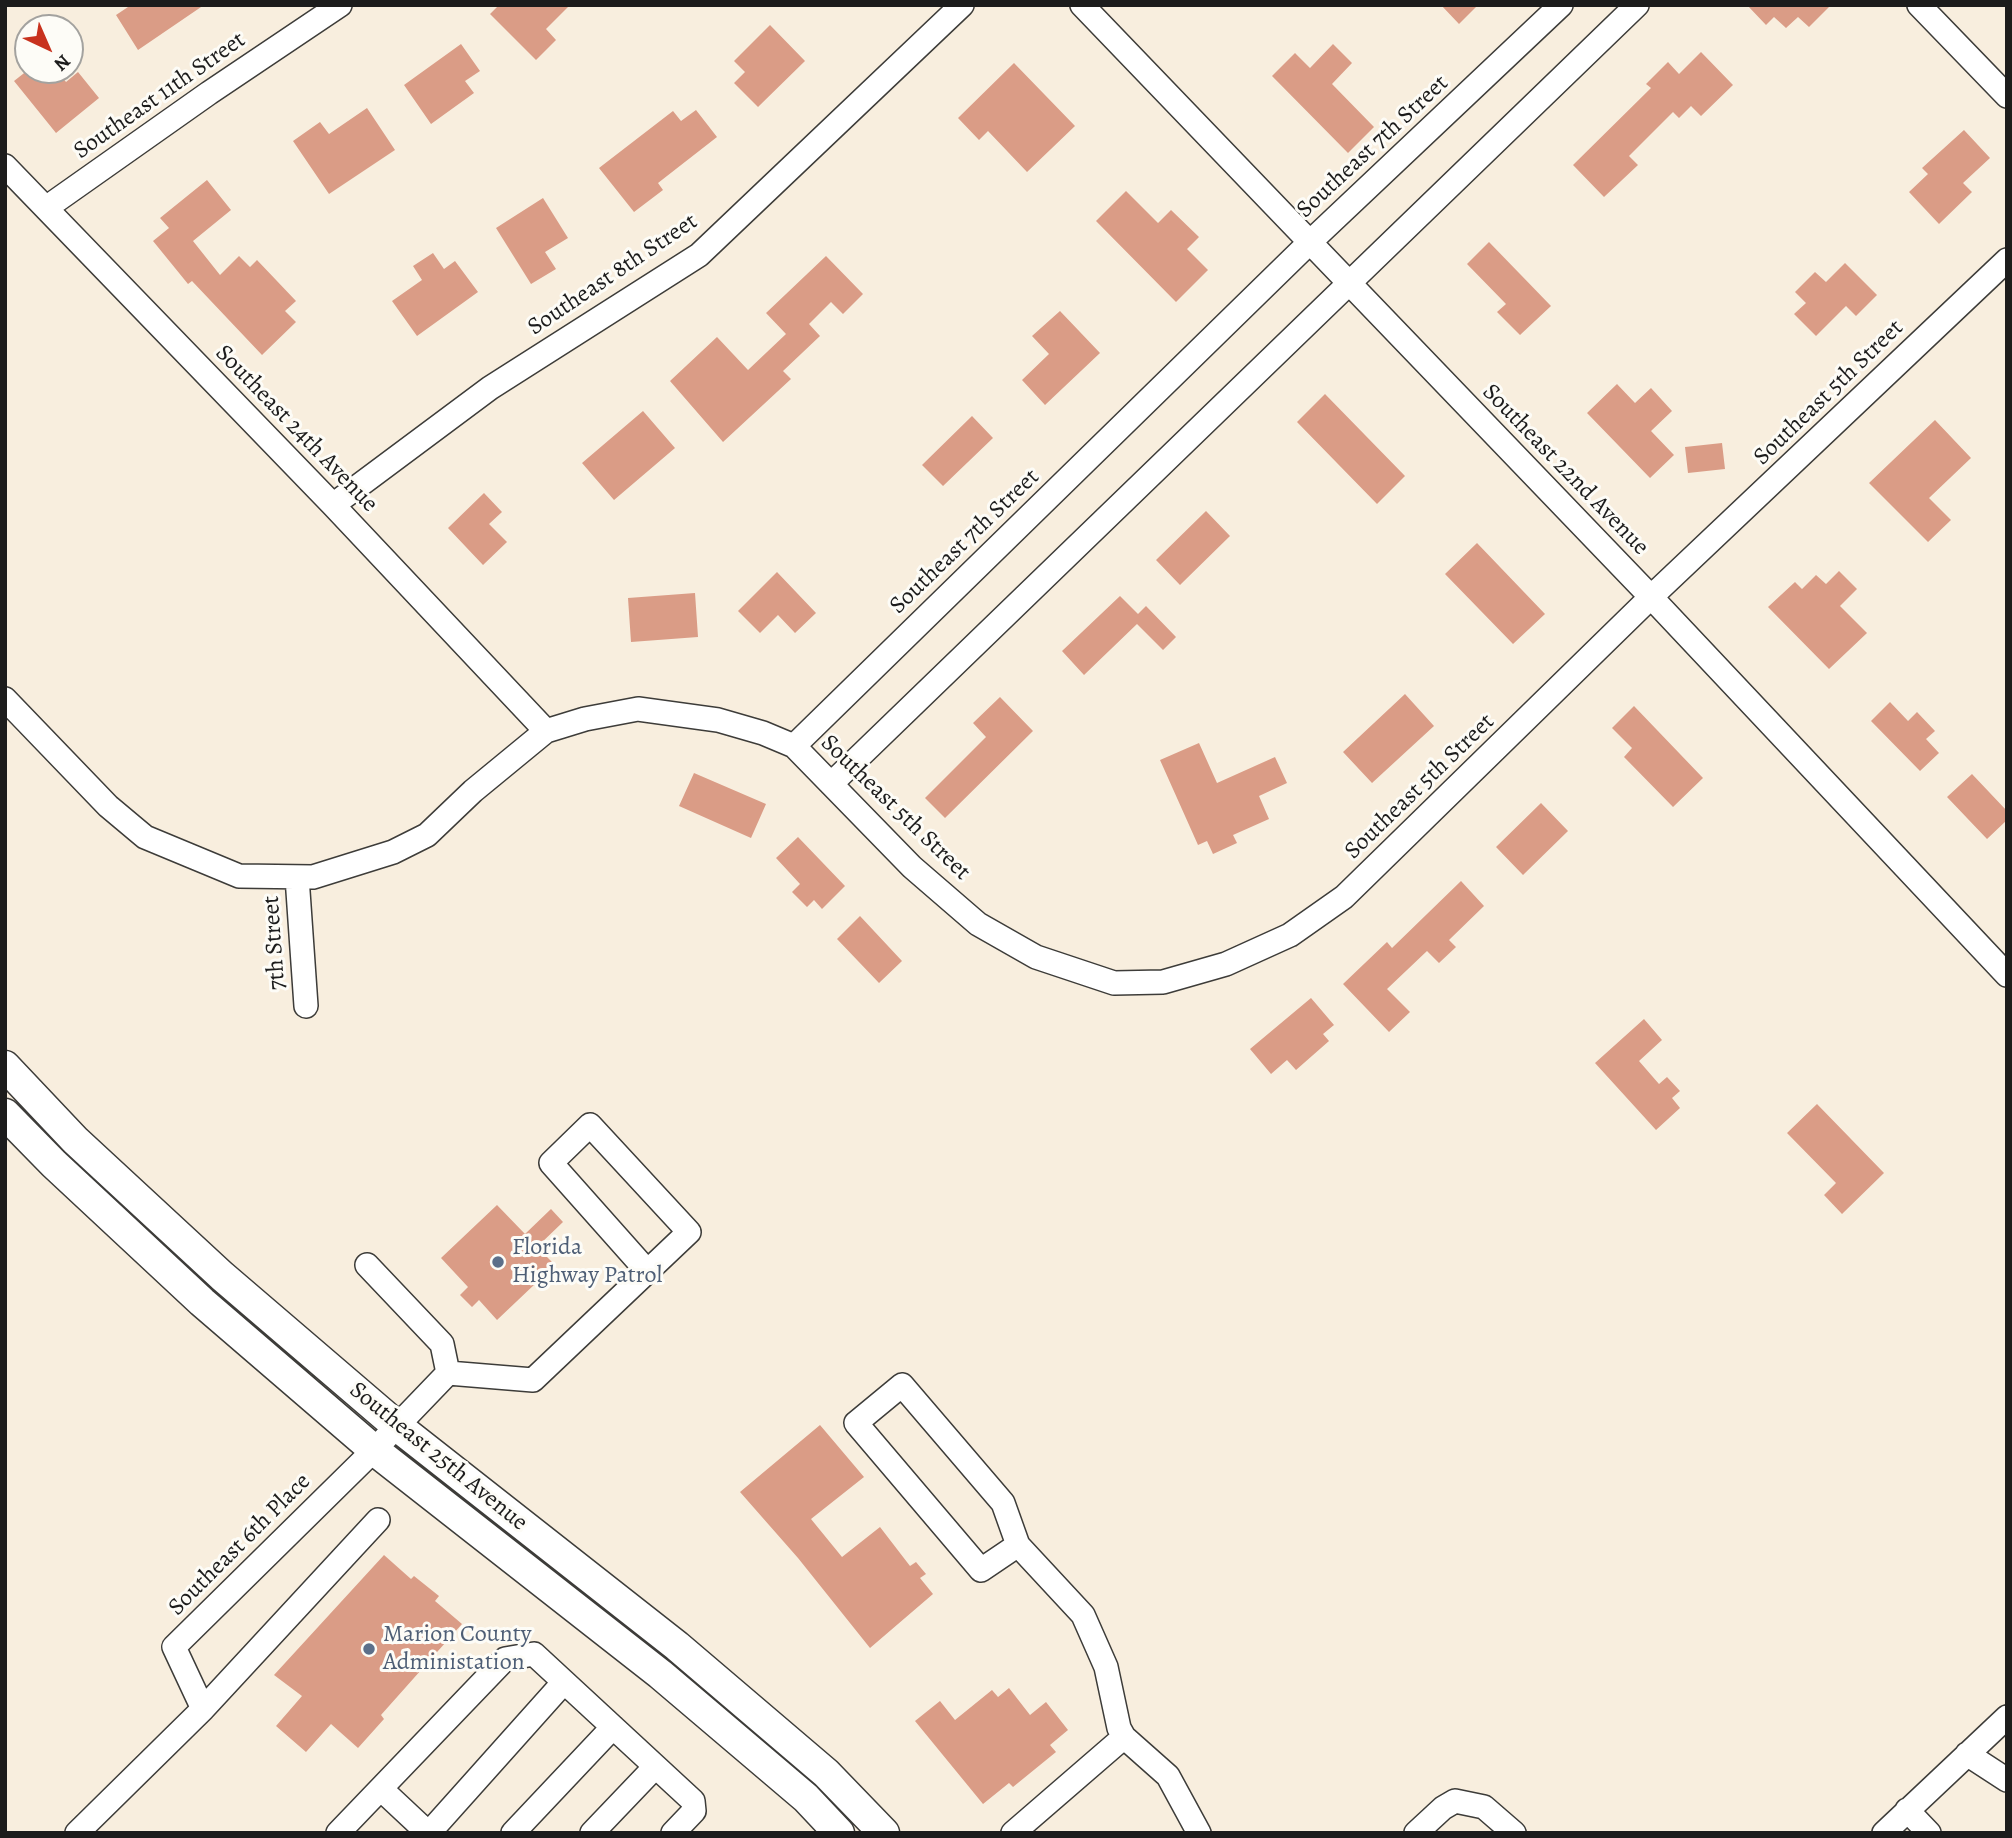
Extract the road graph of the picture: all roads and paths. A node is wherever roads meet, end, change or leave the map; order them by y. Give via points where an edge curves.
1 (341, 5) edge
2 (962, 5) edge
3 (1082, 5) edge
4 (1561, 5) edge
5 (1637, 5) edge
6 (1919, 5) edge
7 (2007, 96) edge
8 (5, 166) edge
9 (46, 208) junction
10 (1309, 243) junction
11 (2007, 260) edge
12 (1347, 283) junction
13 (333, 505) junction
14 (1651, 597) junction
15 (5, 699) edge
16 (546, 731) junction
17 (794, 746) junction
18 (831, 784) junction
19 (305, 877) junction
20 (2007, 975) edge
21 (306, 1006) dead end
22 (5, 1066) edge
23 (5, 1114) edge
24 (367, 1265) dead end
25 (647, 1271) junction
26 (448, 1373) junction
27 (397, 1426) junction
28 (374, 1450) junction
29 (378, 1520) dead end
30 (1018, 1545) junction
31 (564, 1682) junction
32 (203, 1709) junction
33 (2007, 1717) edge
34 (613, 1727) junction
35 (1124, 1737) junction
36 (1967, 1754) junction
37 (655, 1767) junction
38 (2007, 1780) edge
39 (381, 1789) junction
40 (1907, 1810) junction
41 (420, 1830) edge
42 (675, 1832) edge
43 (77, 1833) edge
44 (338, 1833) edge
45 (513, 1833) edge
46 (592, 1833) edge
47 (839, 1833) edge
48 (884, 1833) edge
49 (1013, 1833) edge
50 (1199, 1833) edge
51 (1416, 1833) edge
52 (1514, 1833) edge
53 (1884, 1833) edge
54 (1929, 1833) edge

1 - 9 street, Southeast 11th Street
2 - 13 street, Southeast 8th Street via 699,255 490,388
3 - 10 street, Southeast 22nd Avenue
4 - 10 street, Southeast 7th Street
5 - 12 street
6 - 7 street
8 - 9 street, Southeast 24th Avenue
9 - 13 street, Southeast 24th Avenue
10 - 12 street, Southeast 22nd Avenue
10 - 17 street, Southeast 7th Street
11 - 14 street, Southeast 5th Street
12 - 14 street, Southeast 22nd Avenue
12 - 18 street
13 - 16 street, Southeast 24th Avenue
14 - 18 street, Southeast 5th Street via 1345,897 1290,935 1226,964 1163,982 1114,983 1036,957 978,924 912,867
14 - 20 street, Southeast 22nd Avenue
15 - 19 street via 108,806 145,837 239,876
16 - 17 street via 638,709 718,720
16 - 19 street via 427,835 393,852
17 - 18 street, Southeast 5th Street
19 - 21 street, 7th Street
22 - 27 main road, Southeast 25th Avenue via 75,1140 222,1276
23 - 28 main road, Southeast 25th Avenue via 202,1302
24 - 26 street via 442,1344
25 - 25 street via 689,1232 590,1125 551,1163
25 - 26 street via 533,1380
26 - 27 street, Southeast 6th Place
27 - 28 street, Southeast 6th Place
27 - 48 main road, Southeast 25th Avenue via 677,1646 826,1773
28 - 32 street, Southeast 6th Place via 174,1647
28 - 47 main road, Southeast 25th Avenue via 660,1674 806,1798
29 - 32 street
30 - 30 street via 1003,1503 902,1385 856,1423 981,1570
30 - 35 street via 1083,1615 1106,1667
31 - 34 street
31 - 39 street via 534,1654 505,1659
31 - 41 street
32 - 43 street
33 - 36 street
34 - 37 street
34 - 45 street
35 - 49 street
35 - 50 street via 1168,1776
36 - 38 street
36 - 40 street
37 - 42 street via 692,1801 694,1811
37 - 46 street
39 - 41 street
39 - 44 street
40 - 53 street
40 - 54 street
51 - 52 street via 1455,1801 1484,1807

